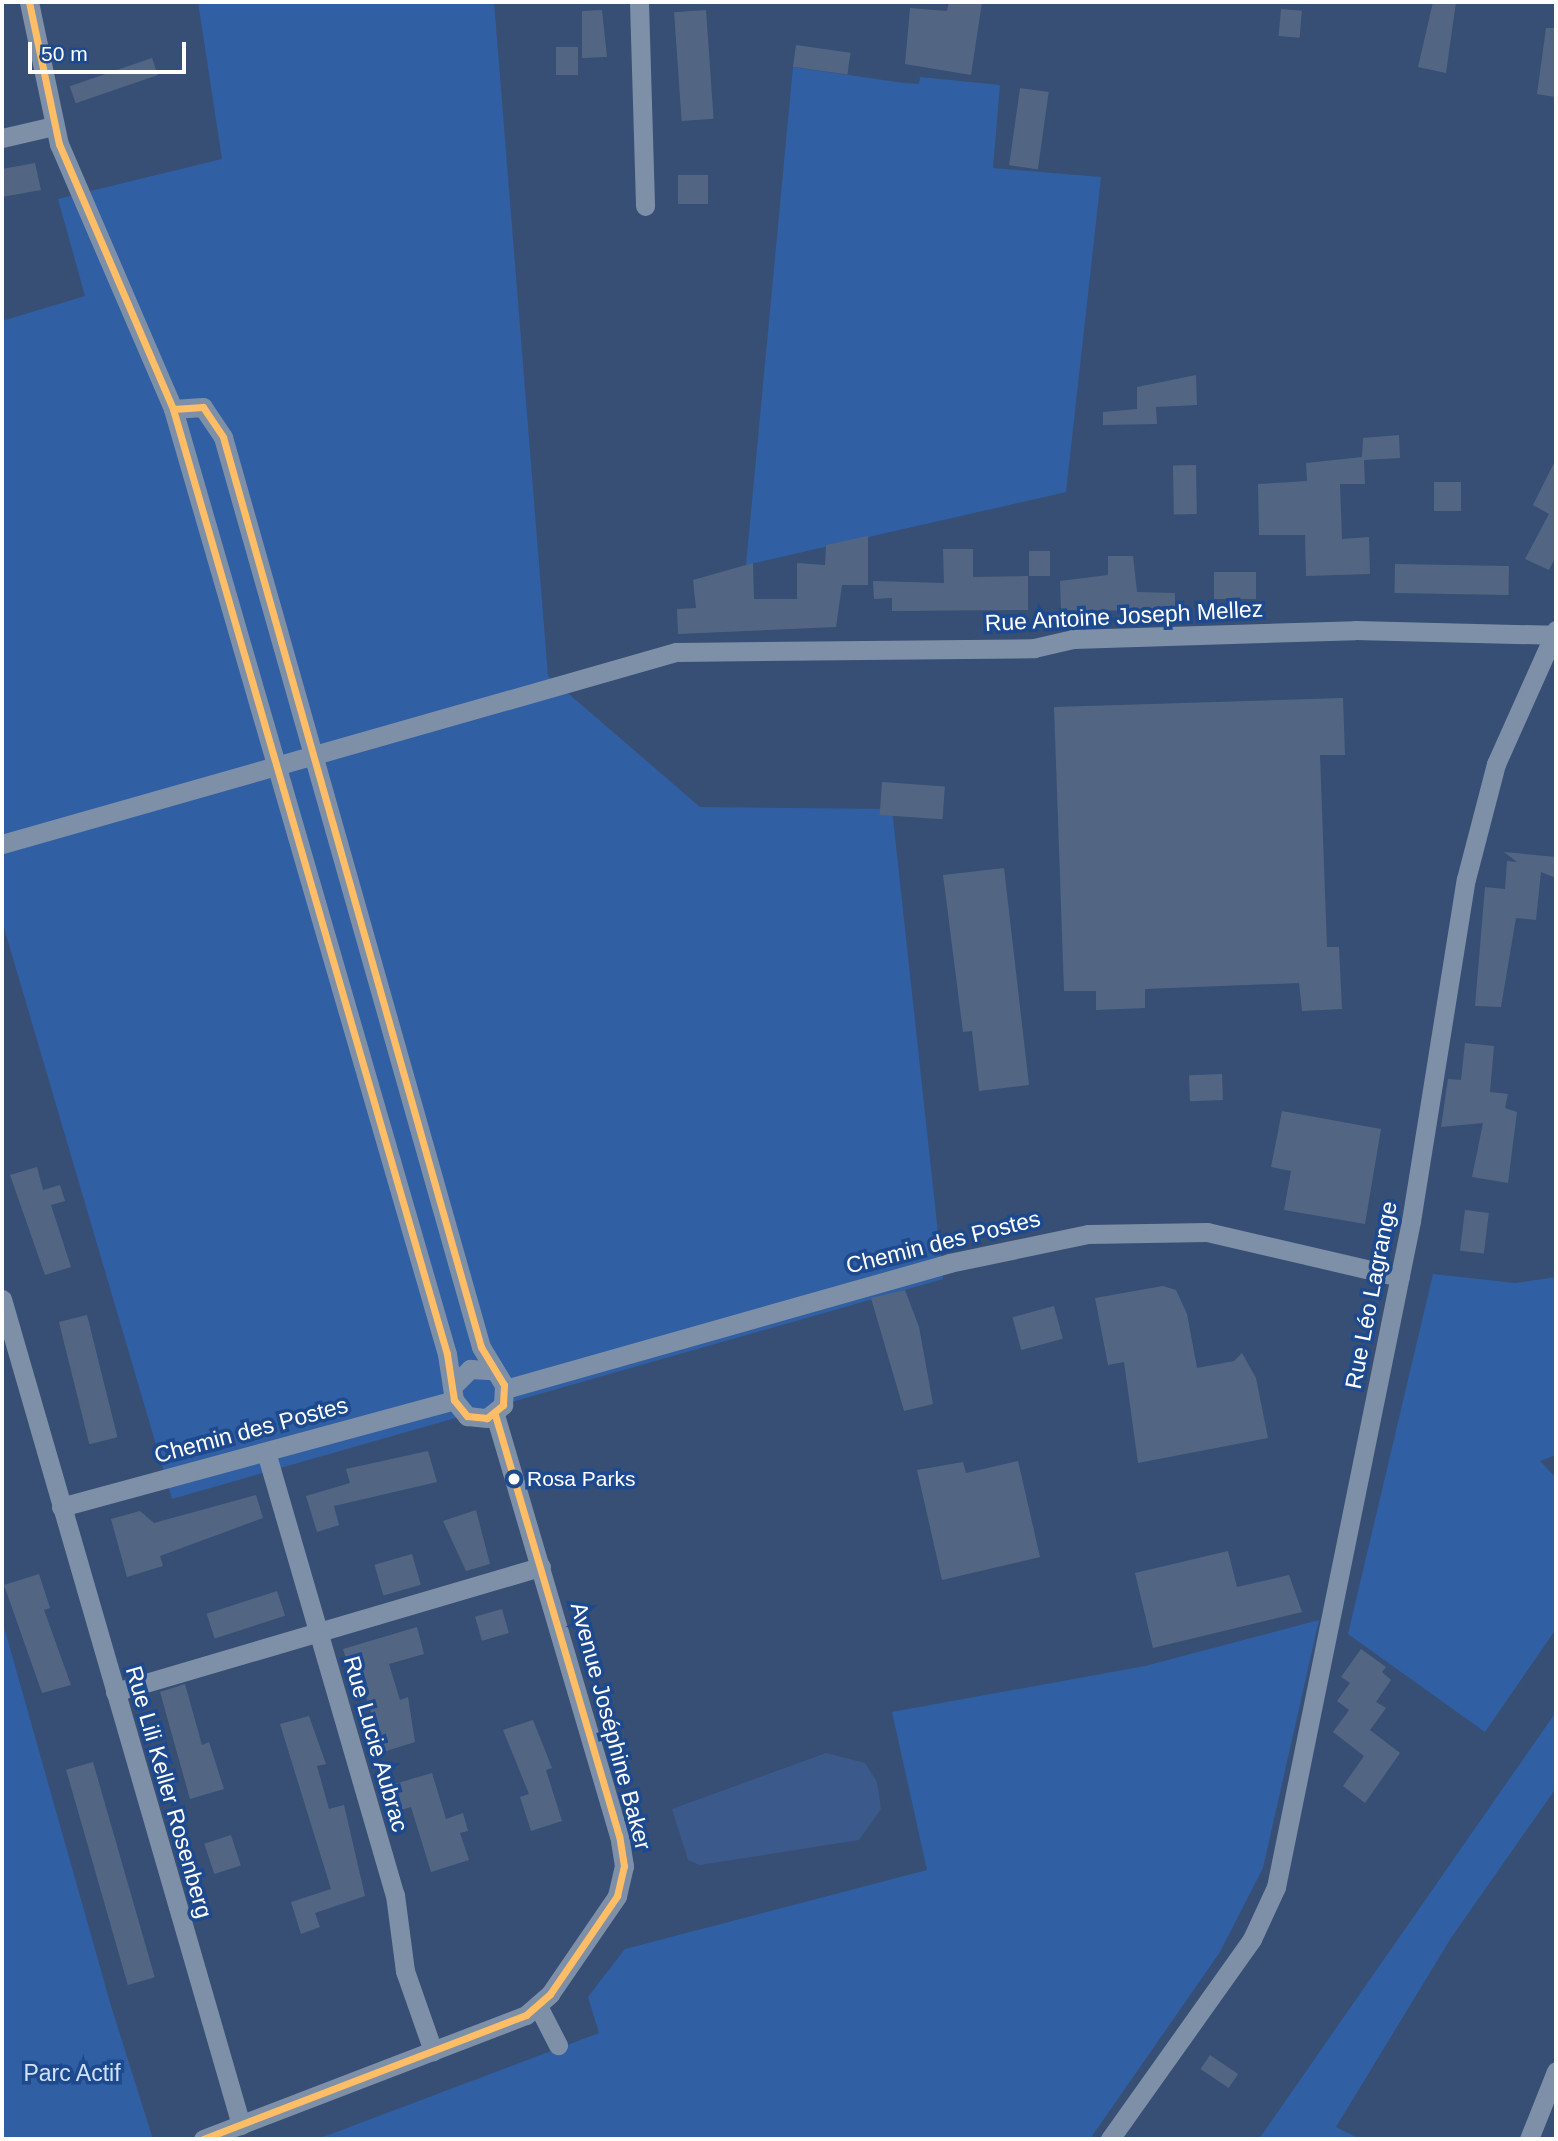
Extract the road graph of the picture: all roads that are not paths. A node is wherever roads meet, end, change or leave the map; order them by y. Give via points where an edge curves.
1 (29, 2) edge
2 (639, 2) edge
3 (54, 126) junction
4 (2, 138) edge
5 (645, 206) dead end
6 (173, 409) junction
7 (1555, 632) edge
8 (312, 755) junction
9 (277, 765) junction
10 (2, 844) edge
11 (1400, 1277) junction
12 (2, 1299) edge
13 (492, 1370) junction
14 (505, 1389) junction
15 (454, 1393) junction
16 (495, 1414) junction
17 (266, 1452) junction
18 (61, 1507) junction
19 (541, 1567) junction
20 (319, 1633) junction
21 (115, 1692) junction
22 (538, 2006) junction
23 (558, 2045) dead end
24 (433, 2051) junction
25 (1556, 2071) edge
26 (241, 2125) junction
27 (202, 2139) edge
28 (1110, 2139) edge
29 (1528, 2139) edge

1 - 3 street
2 - 5 street
3 - 4 street
3 - 6 street
6 - 8 street via 203,407 221,430
6 - 9 street
7 - 8 street, Rue Antoine Joseph Mellez via 1355,630 1073,639 1034,648 697,651 659,655
7 - 11 street, Rue Léo Lagrange via 1512,722 1471,857
8 - 9 street, Rue Antoine Joseph Mellez
8 - 13 street
9 - 10 street, Rue Antoine Joseph Mellez
9 - 15 street
11 - 14 street, Chemin des Postes via 1207,1232 1101,1232 949,1263
11 - 28 street, Rue Léo Lagrange via 1280,1871 1261,1924
12 - 18 street, Rue Lili Keller Rosenberg
13 - 14 street
13 - 15 street via 470,1369
14 - 16 street
15 - 16 street via 471,1418
15 - 17 street, Chemin des Postes
16 - 19 street, Avenue Joséphine Baker
17 - 18 street, Chemin des Postes
17 - 20 street, Rue Lucie Aubrac
18 - 21 street, Rue Lili Keller Rosenberg
19 - 20 street
19 - 22 street, Avenue Joséphine Baker via 624,1866 609,1911
20 - 21 street
20 - 24 street, Rue Lucie Aubrac via 395,1895 405,1971
21 - 26 street, Rue Lili Keller Rosenberg
22 - 23 street
22 - 24 street
24 - 26 street
25 - 29 street
26 - 27 street

